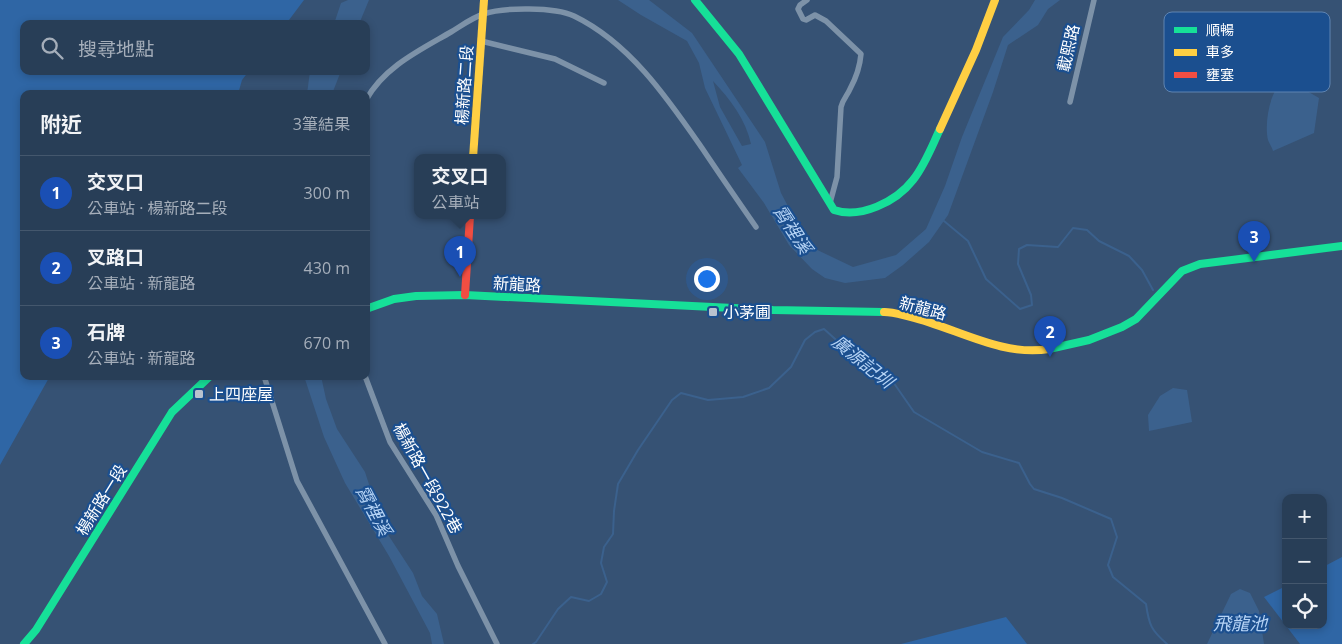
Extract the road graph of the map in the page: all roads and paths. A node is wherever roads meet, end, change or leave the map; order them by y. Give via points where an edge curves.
1 (484, 0) edge
2 (696, 0) edge
3 (807, 0) edge
4 (995, 0) edge
5 (1094, 0) edge
6 (484, 14) junction
7 (482, 41) junction
8 (604, 84) dead end
9 (370, 93) edge
10 (1070, 102) dead end
11 (473, 154) edge
12 (830, 203) junction
13 (470, 219) edge
14 (756, 227) dead end
15 (1342, 246) edge
16 (465, 295) junction
17 (370, 308) edge
18 (206, 380) edge
19 (265, 380) edge
20 (367, 380) edge
21 (24, 644) edge
22 (385, 644) edge
23 (497, 644) edge

1 - 6 street, 楊新路二段
2 - 12 street via 739,54
3 - 12 street via 798,9 803,19 815,15 826,21 861,54 857,73 841,107 837,177
4 - 12 street via 976,50 921,169 910,184 861,213 842,214
5 - 10 street, 載熙路
6 - 7 street, 楊新路二段
6 - 9 street via 412,55 384,76
6 - 14 street via 518,8 566,13 605,35 668,100
7 - 8 street via 555,59
7 - 11 street, 楊新路二段
13 - 16 street
15 - 16 street, 新龍路 via 1200,264 1182,271 1136,319 1122,327 1089,340 1039,351 1003,347 888,312 773,310
16 - 17 street via 416,296
18 - 21 street, 楊新路一段 via 172,412 36,630
19 - 22 street via 297,481
20 - 23 street, 楊新路一段922巷 via 390,442 436,515

